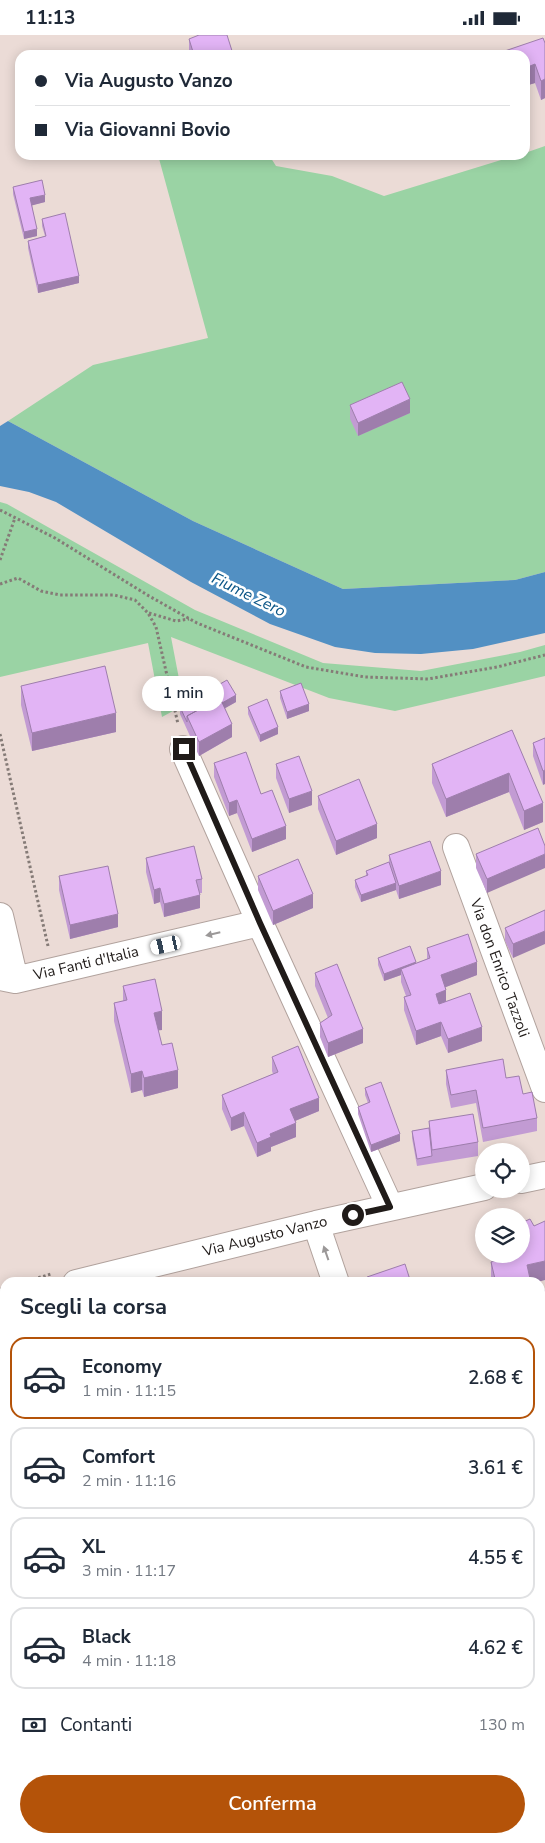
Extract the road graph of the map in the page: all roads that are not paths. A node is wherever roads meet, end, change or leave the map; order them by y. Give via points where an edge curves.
1 (184, 749) road end
2 (456, 847) dead end
3 (0, 916) edge
4 (260, 923) junction
5 (8, 978) edge
6 (545, 1089) edge
7 (545, 1175) edge
8 (530, 1178) edge
9 (475, 1189) edge
10 (390, 1207) junction
11 (316, 1223) junction
12 (100, 1277) edge
13 (334, 1277) edge

1 - 4 street
2 - 6 street, Via don Enrico Tazzoli
3 - 5 street
4 -> 5 street, Via Fanti d'Italia via 53,971
4 - 10 street
7 - 8 street
9 - 10 street, Via Augusto Vanzo
10 - 11 street, Via Augusto Vanzo
11 - 12 street, Via Augusto Vanzo
13 -> 11 street

